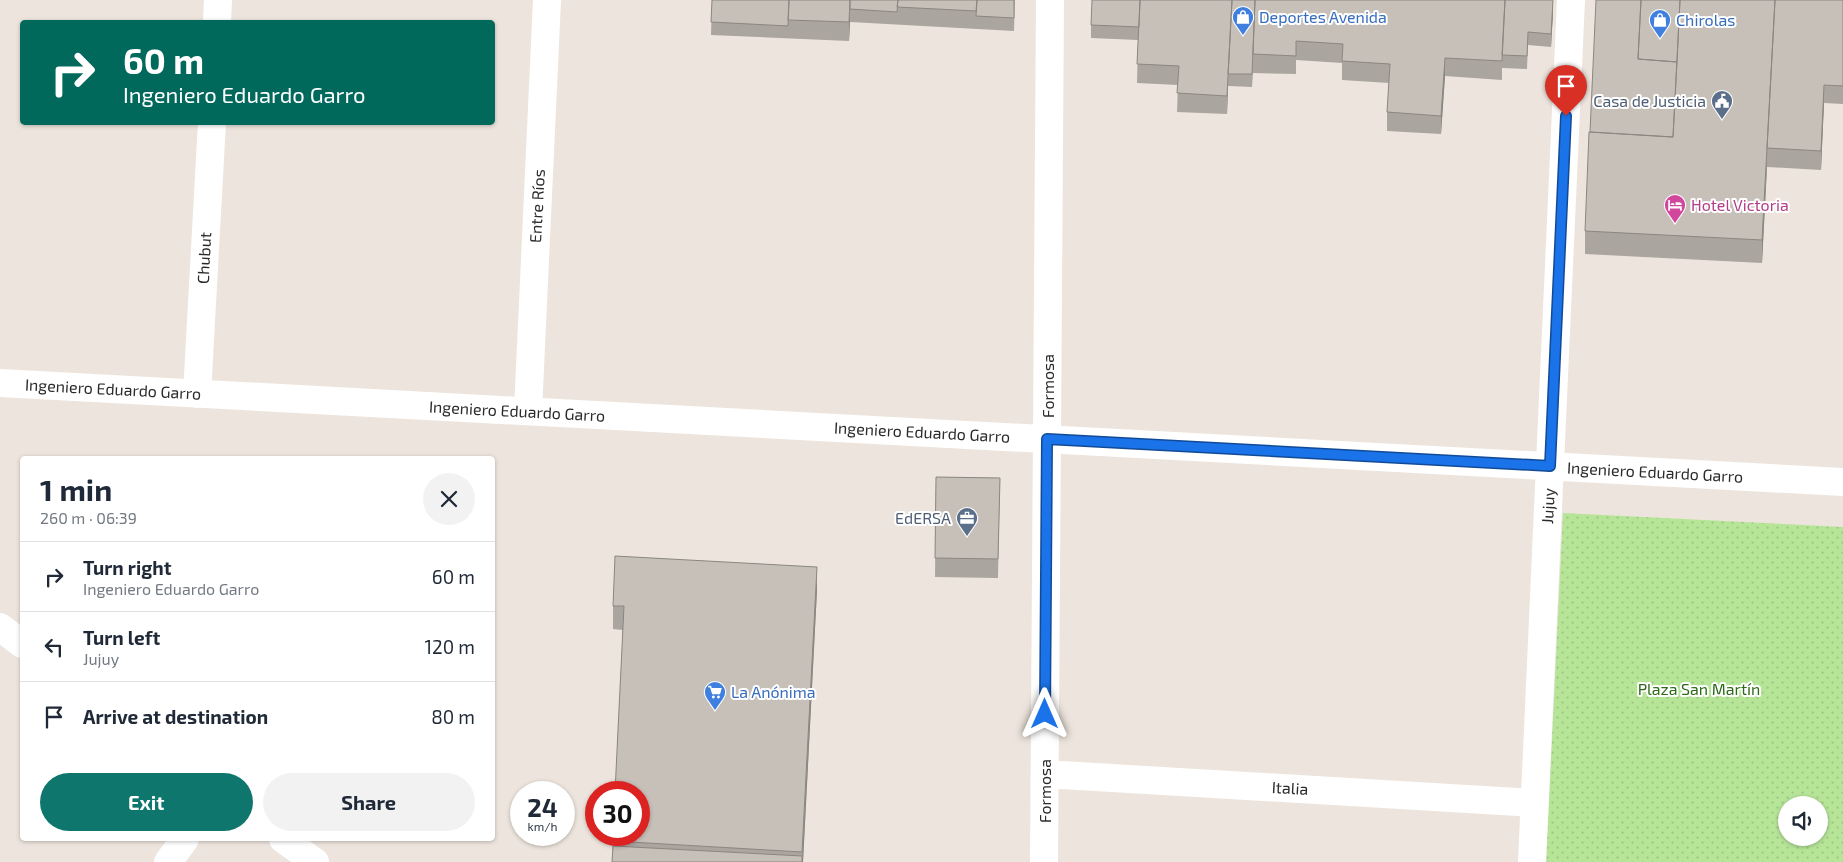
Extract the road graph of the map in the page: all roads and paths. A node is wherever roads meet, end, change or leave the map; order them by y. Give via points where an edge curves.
1 (218, 0) edge
2 (547, 0) edge
3 (1050, 0) edge
4 (1571, 0) edge
5 (217, 20) edge
6 (212, 125) edge
7 (0, 383) edge
8 (197, 394) junction
9 (528, 412) junction
10 (1047, 439) junction
11 (1550, 466) junction
12 (1843, 482) edge
13 (0, 627) edge
14 (20, 642) edge
15 (1045, 774) junction
16 (1534, 803) junction
17 (184, 841) edge
18 (286, 841) edge
19 (168, 862) edge
20 (315, 862) edge
21 (1044, 862) edge
22 (1532, 862) edge

1 - 5 street
2 - 9 street, Entre Ríos
3 - 10 street, Formosa
4 - 11 street, Jujuy
6 - 8 street, Chubut
7 - 8 street, Ingeniero Eduardo Garro
8 - 9 street, Ingeniero Eduardo Garro
9 - 10 street, Ingeniero Eduardo Garro
10 - 11 street, Ingeniero Eduardo Garro
10 - 15 street, Formosa
11 - 12 street, Ingeniero Eduardo Garro
11 - 16 street, Jujuy
13 - 14 street
15 - 16 street, Italia
15 - 21 street, Formosa
16 - 22 street, Jujuy
17 - 19 street
18 - 20 street

